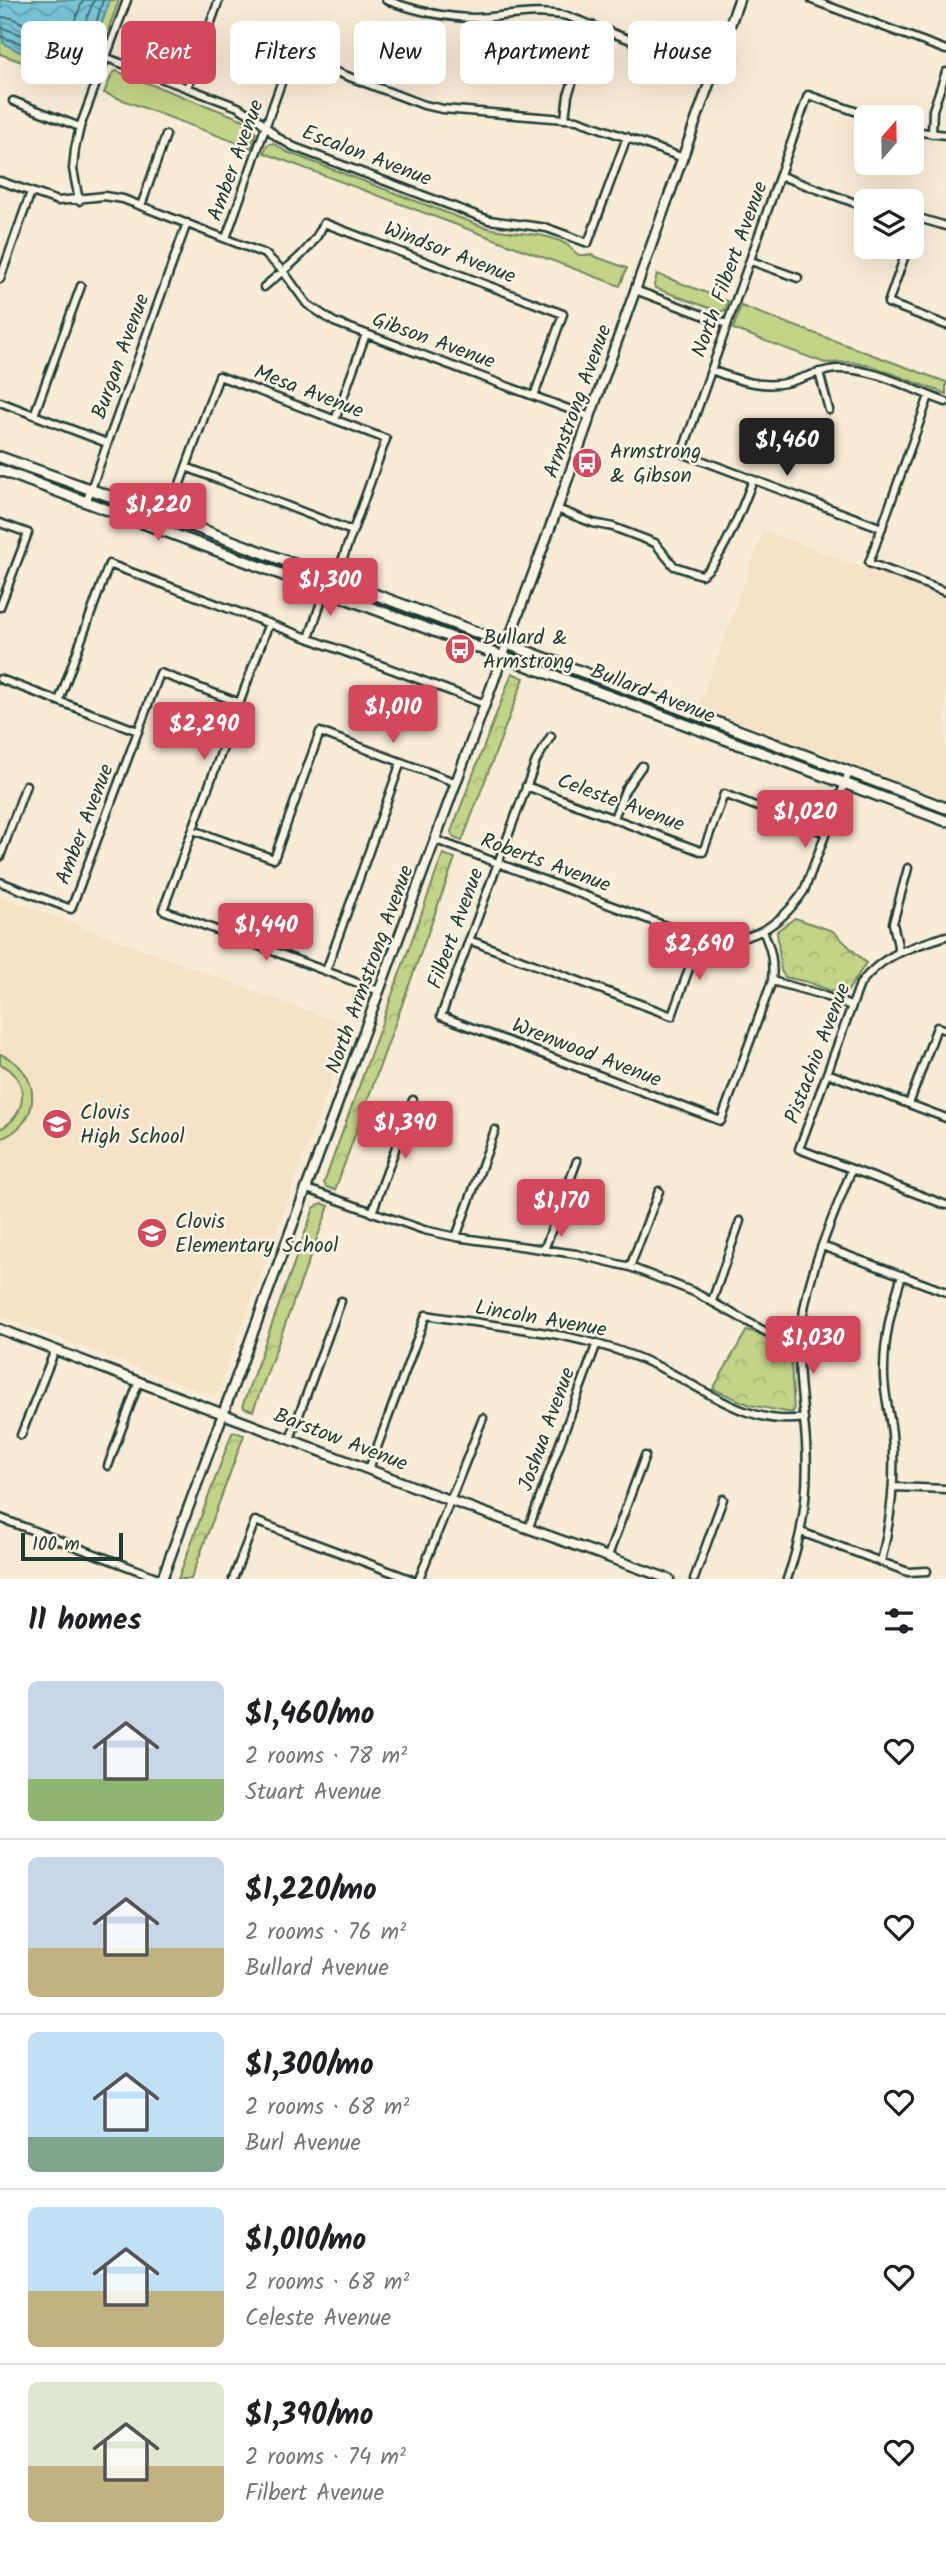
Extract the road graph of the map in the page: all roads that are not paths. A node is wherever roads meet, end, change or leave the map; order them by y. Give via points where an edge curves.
1 (127, 0) edge
2 (219, 0) edge
3 (386, 0) edge
4 (739, 0) edge
5 (812, 0) edge
6 (401, 3) edge
7 (577, 21) edge
8 (731, 21) edge
9 (946, 50) edge
10 (107, 58) joint
11 (946, 72) edge
12 (97, 84) edge
13 (572, 84) edge
14 (708, 84) edge
15 (187, 88) junction
16 (13, 101) dead end
17 (854, 111) edge
18 (565, 118) junction
19 (80, 127) junction
20 (267, 127) junction
21 (924, 133) edge
22 (932, 134) junction
23 (166, 135) dead end
24 (946, 135) edge
25 (627, 136) junction
26 (681, 157) junction
27 (781, 176) junction
28 (0, 181) edge
29 (31, 192) junction
30 (79, 201) junction
31 (854, 203) edge
32 (141, 206) junction
33 (924, 219) edge
34 (187, 223) junction
35 (946, 226) edge
36 (226, 238) junction
37 (904, 259) edge
38 (751, 261) junction
39 (283, 271) junction
40 (799, 278) dead end
41 (0, 279) edge
42 (80, 286) dead end
43 (264, 287) dead end
44 (635, 290) junction
45 (727, 324) junction
46 (946, 325) edge
47 (366, 334) junction
48 (711, 370) junction
49 (819, 372) junction
50 (534, 396) junction
51 (929, 396) junction
52 (0, 402) edge
53 (946, 402) edge
54 (829, 410) dead end
55 (34, 415) junction
56 (590, 417) junction
57 (335, 420) junction
58 (107, 443) junction
59 (0, 457) edge
60 (186, 467) junction
61 (0, 470) edge
62 (753, 480) junction
63 (91, 489) junction
64 (87, 500) junction
65 (557, 509) junction
66 (168, 517) junction
67 (0, 523) edge
68 (882, 528) junction
69 (352, 531) junction
70 (268, 568) junction
71 (335, 580) junction
72 (326, 590) junction
73 (946, 592) edge
74 (0, 607) edge
75 (270, 623) junction
76 (309, 638) junction
77 (508, 644) junction
78 (503, 656) junction
79 (0, 679) edge
80 (59, 701) junction
81 (240, 703) junction
82 (485, 704) junction
83 (138, 731) junction
84 (551, 736) dead end
85 (401, 762) junction
86 (642, 766) dead end
87 (849, 772) junction
88 (457, 783) junction
89 (845, 783) junction
90 (26, 785) dead end
91 (526, 786) junction
92 (946, 808) edge
93 (614, 818) junction
94 (946, 821) edge
95 (193, 830) junction
96 (825, 833) junction
97 (436, 840) junction
98 (0, 857) edge
99 (498, 863) junction
100 (908, 868) dead end
101 (0, 882) edge
102 (763, 930) junction
103 (946, 936) edge
104 (700, 938) junction
105 (469, 940) junction
106 (900, 951) junction
107 (326, 971) junction
108 (772, 981) junction
109 (379, 991) junction
110 (851, 1006) junction
111 (441, 1016) joint
112 (946, 1030) edge
113 (827, 1073) junction
114 (413, 1100) dead end
115 (909, 1104) junction
116 (946, 1118) edge
117 (495, 1130) dead end
118 (577, 1161) dead end
119 (852, 1169) junction
120 (307, 1189) junction
121 (659, 1191) dead end
122 (946, 1205) edge
123 (372, 1213) junction
124 (740, 1221) dead end
125 (456, 1237) junction
126 (822, 1246) junction
127 (544, 1250) junction
128 (630, 1267) junction
129 (902, 1275) junction
130 (946, 1292) edge
131 (341, 1301) dead end
132 (712, 1301) junction
133 (0, 1329) edge
134 (800, 1338) junction
135 (597, 1343) junction
136 (55, 1350) junction
137 (139, 1381) junction
138 (225, 1413) junction
139 (482, 1418) dead end
140 (804, 1418) junction
141 (21, 1435) dead end
142 (290, 1439) junction
143 (645, 1456) dead end
144 (108, 1466) dead end
145 (369, 1469) junction
146 (893, 1487) junction
147 (946, 1489) edge
148 (723, 1499) dead end
149 (449, 1500) junction
150 (0, 1518) edge
151 (529, 1527) junction
152 (801, 1532) junction
153 (608, 1556) junction
154 (881, 1562) junction
155 (927, 1571) dead end
156 (161, 1579) edge
157 (233, 1579) edge
158 (411, 1579) edge
159 (419, 1579) edge
160 (670, 1579) edge
161 (694, 1579) edge
162 (787, 1579) edge

1 - 10 street
2 - 15 street
3 - 6 street
4 - 8 street
5 - 9 street
6 - 7 street via 421,12 455,17 548,12
10 - 15 street, Escalon Avenue
11 - 22 street via 933,110
12 - 19 street
13 - 18 street
14 - 26 street
15 - 20 street, Escalon Avenue via 238,107
16 - 19 street
17 - 27 street, North Filbert Avenue via 808,95
18 - 20 street, Amber Avenue via 424,105 291,55
18 - 25 street
19 - 30 street via 73,169
20 - 25 street, Escalon Avenue via 294,147 489,220 547,228 588,243
20 - 36 street, Amber Avenue
21 - 22 street
22 - 24 street
23 - 32 street
25 - 26 street
26 - 44 street, Armstrong Avenue
27 - 31 street
27 - 38 street, North Filbert Avenue
28 - 29 street, Gibson Avenue
29 - 30 street, Gibson Avenue via 58,201
29 - 41 street
30 - 32 street, Gibson Avenue via 104,196
32 - 34 street, Gibson Avenue
33 - 35 street
34 - 36 street, Gibson Avenue
34 - 58 street, Burgan Avenue
36 - 39 street, Gibson Avenue via 265,254
37 - 46 street via 888,303
38 - 40 street
38 - 45 street, North Filbert Avenue
39 - 43 street
39 - 47 street, Gibson Avenue via 320,314
39 - 50 street, Windsor Avenue via 313,243 324,223 563,314
42 - 55 street
44 - 45 street
44 - 56 street, Armstrong Avenue
45 - 48 street, North Filbert Avenue
47 - 50 street, Gibson Avenue
47 - 57 street
48 - 49 street via 765,385
48 - 62 street, North Filbert Avenue via 682,453
49 - 51 street via 868,372
49 - 54 street
50 - 56 street, Gibson Avenue
51 - 53 street
51 - 68 street
52 - 55 street
55 - 58 street
56 - 65 street, Armstrong Avenue
57 - 60 street, Mesa Avenue via 219,376
57 - 69 street, Mesa Avenue via 386,439
58 - 63 street, Burgan Avenue
59 - 63 main road, Bullard Avenue
60 - 66 street
60 - 69 street
61 - 64 main road, Bullard Avenue
62 - 65 street via 736,525 714,565 701,575 674,566 650,541
62 - 68 street
63 - 64 street, Burgan Avenue
63 - 66 main road, Bullard Avenue
64 - 70 main road, Bullard Avenue
65 - 77 street, Armstrong Avenue
66 - 71 main road, Bullard Avenue
67 - 74 street via 28,533
68 - 73 street via 869,563
69 - 71 street
70 - 71 main road, Bullard Avenue via 325,582
70 - 72 main road, Bullard Avenue
71 - 77 main road, Bullard Avenue
72 - 76 street
72 - 78 main road, Bullard Avenue
75 - 76 street
75 - 80 street via 109,564
75 - 81 street
76 - 82 street
77 - 78 street, Armstrong Avenue
77 - 87 main road, Bullard Avenue
78 - 82 street, North Armstrong Avenue
78 - 89 main road, Bullard Avenue
79 - 80 street
80 - 83 street
81 - 83 street, Amber Avenue via 160,673
81 - 95 street
82 - 88 street, North Armstrong Avenue
83 - 101 street, Amber Avenue via 71,909
84 - 91 street, Filbert Avenue
85 - 88 street
85 - 95 street via 320,732 274,859
85 - 107 street
86 - 93 street via 625,790
87 - 89 street
87 - 92 main road, Bullard Avenue
88 - 97 street, North Armstrong Avenue
89 - 94 main road, Bullard Avenue
89 - 96 street
90 - 98 street
91 - 93 street, Celeste Avenue
91 - 99 street, Filbert Avenue
93 - 96 street, Celeste Avenue via 703,852 724,794
95 - 107 street via 163,910
96 - 102 street via 804,891 780,920
97 - 99 street, Roberts Avenue
97 - 109 street, North Armstrong Avenue
99 - 104 street, Roberts Avenue
99 - 105 street, Filbert Avenue
100 - 106 street via 893,923
102 - 104 street, Roberts Avenue via 732,940
102 - 108 street via 771,947
103 - 106 street, Pistachio Avenue
104 - 105 street via 672,1016
105 - 111 street, Filbert Avenue
106 - 110 street, Pistachio Avenue via 871,970
107 - 109 street
108 - 110 street
108 - 111 street, Wrenwood Avenue via 721,1121
109 - 120 street, North Armstrong Avenue
110 - 113 street, Pistachio Avenue
112 - 115 street via 937,1027
113 - 115 street
113 - 119 street, Pistachio Avenue via 799,1149
114 - 123 street
115 - 116 street
117 - 125 street
118 - 127 street
119 - 122 street
119 - 126 street
120 - 123 street
120 - 138 street, North Armstrong Avenue
121 - 128 street
123 - 125 street
124 - 132 street
125 - 127 street
126 - 129 street
126 - 134 street
127 - 128 street
128 - 132 street
129 - 130 street
129 - 146 street via 886,1330 883,1373 892,1434
131 - 142 street
132 - 134 street via 768,1333
133 - 136 street, Barstow Avenue
134 - 140 street
135 - 140 street, Lincoln Avenue via 657,1365 742,1411 771,1418
135 - 145 street, Lincoln Avenue via 426,1315
135 - 151 street, Joshua Avenue
136 - 137 street, Barstow Avenue
136 - 141 street
137 - 138 street, Barstow Avenue
137 - 144 street
138 - 142 street, Barstow Avenue
138 - 156 street
139 - 149 street
140 - 152 street via 807,1468
142 - 145 street, Barstow Avenue
143 - 153 street
145 - 149 street, Barstow Avenue
146 - 147 street
146 - 154 street
148 - 161 street
149 - 151 street, Barstow Avenue
149 - 159 street
150 - 156 street
151 - 153 street, Barstow Avenue
152 - 154 street
152 - 162 street
153 - 160 street, Barstow Avenue
154 - 155 street via 908,1572
157 - 158 street via 255,1521

